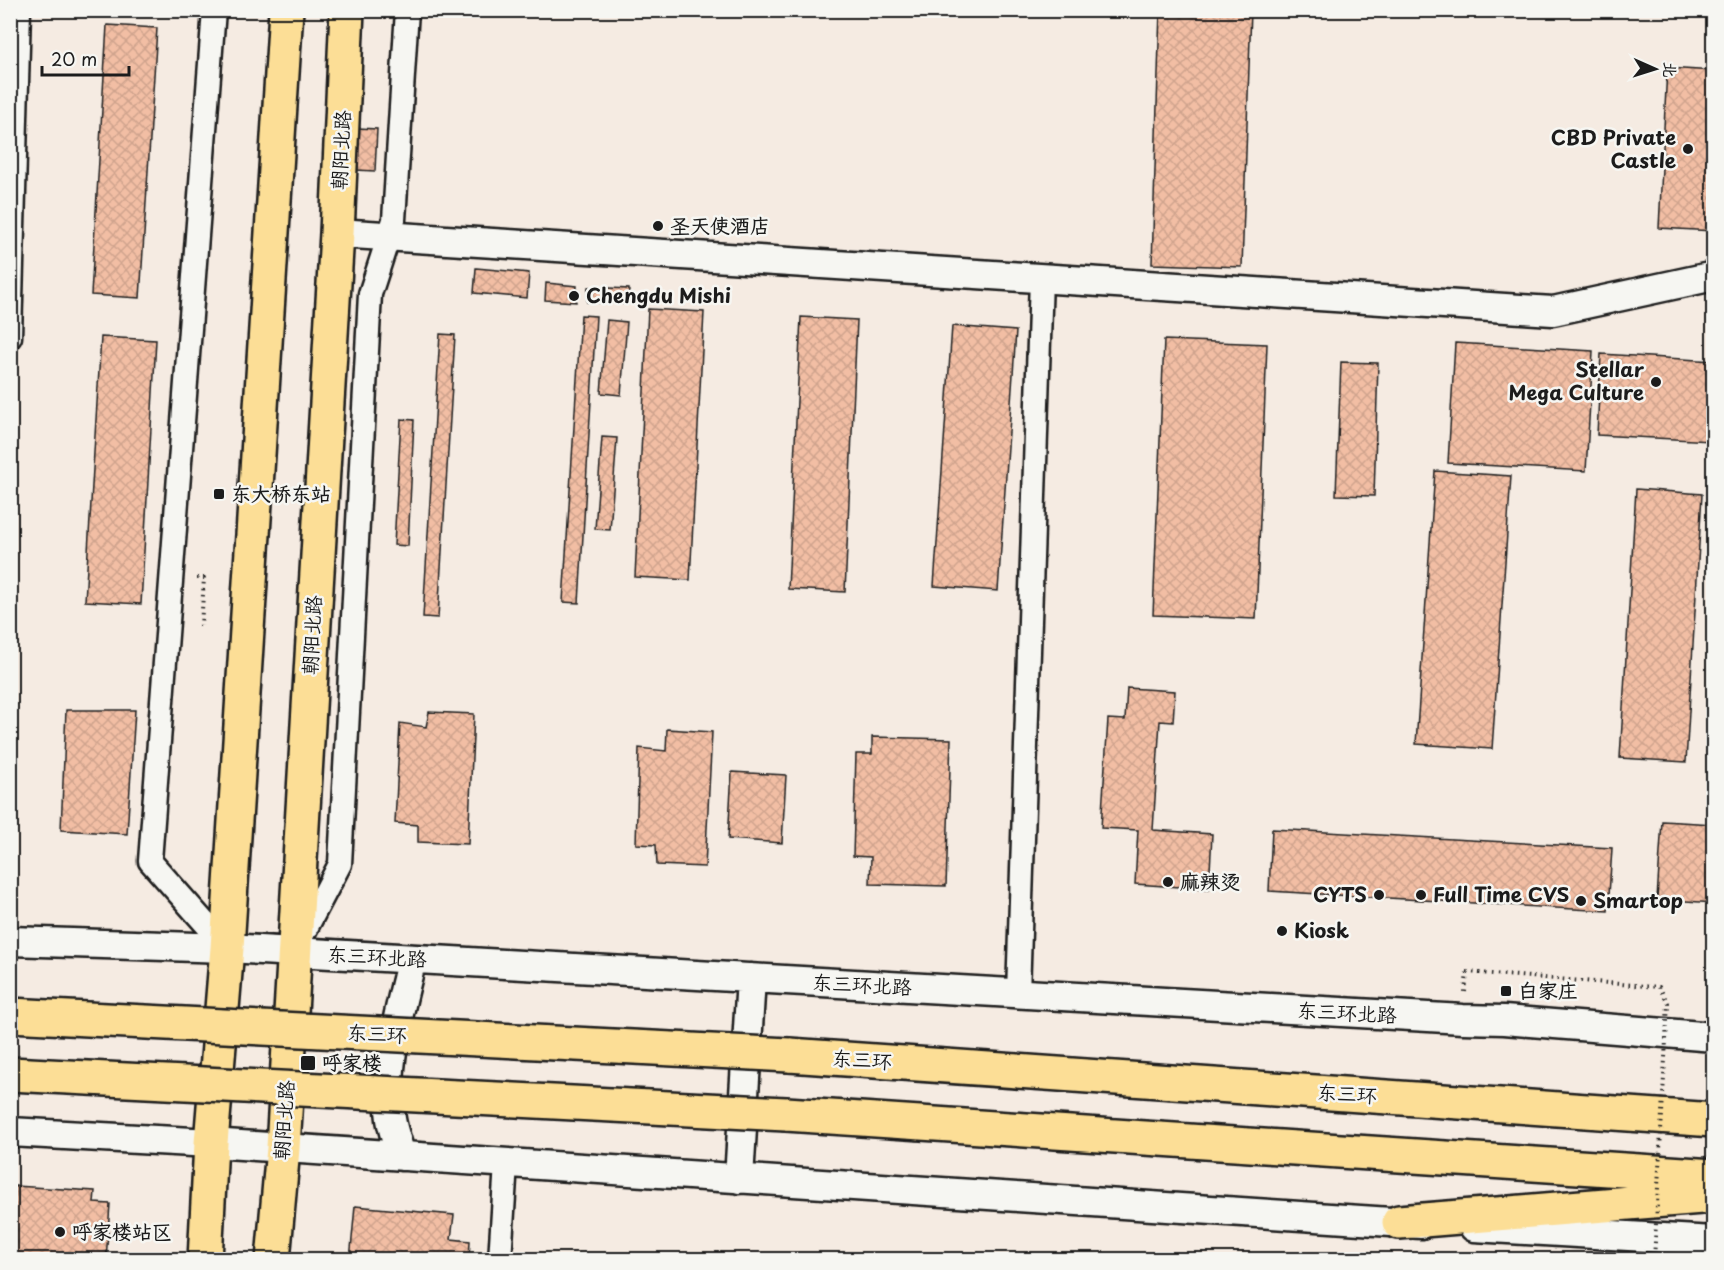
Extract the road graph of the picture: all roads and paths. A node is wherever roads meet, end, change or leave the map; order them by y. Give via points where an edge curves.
1 (19, 10) edge
2 (214, 10) edge
3 (286, 10) edge
4 (347, 10) edge
5 (407, 10) edge
6 (337, 233) junction
7 (388, 236) junction
8 (1713, 276) edge
9 (1041, 278) junction
10 (10, 337) edge
11 (10, 941) edge
12 (227, 948) junction
13 (294, 952) junction
14 (412, 959) junction
15 (1467, 972) dead end
16 (751, 978) junction
17 (1018, 994) junction
18 (10, 1015) edge
19 (1713, 1037) edge
20 (10, 1074) edge
21 (1713, 1120) edge
22 (10, 1132) edge
23 (211, 1143) junction
24 (284, 1148) junction
25 (401, 1156) junction
26 (506, 1163) junction
27 (1713, 1176) edge
28 (739, 1179) junction
29 (1713, 1196) edge
30 (1399, 1222) junction
31 (1713, 1241) edge
32 (205, 1260) edge
33 (273, 1260) edge
34 (500, 1260) edge
35 (1654, 1260) edge

1 - 10 street
2 - 12 street via 150,861
3 - 12 main road
4 - 6 main road, 朝阳北路
5 - 7 street via 394,220
6 - 7 street
6 - 13 main road, 朝阳北路
7 - 9 street
7 - 13 street via 370,294 340,864
8 - 9 street via 1553,311
9 - 17 street
11 - 12 street, 东三环北路
12 - 13 street, 东三环北路
12 - 23 main road
13 - 14 street, 东三环北路
13 - 24 main road, 朝阳北路
14 - 16 street, 东三环北路
14 - 25 street via 390,1067 391,1118
15 - 35 path, bridge via 1659,987 1668,1003
16 - 17 street, 东三环北路
16 - 28 street
17 - 19 street, 东三环北路 via 1504,1020
18 - 21 main road, 东三环, bridge via 789,1055
20 - 27 main road, bridge via 786,1114
22 - 23 street
23 - 24 street
23 - 32 main road
24 - 25 street
24 - 33 main road, 朝阳北路
25 - 26 street
26 - 28 street
26 - 34 street
28 - 30 street
29 - 30 main road
30 - 31 street

